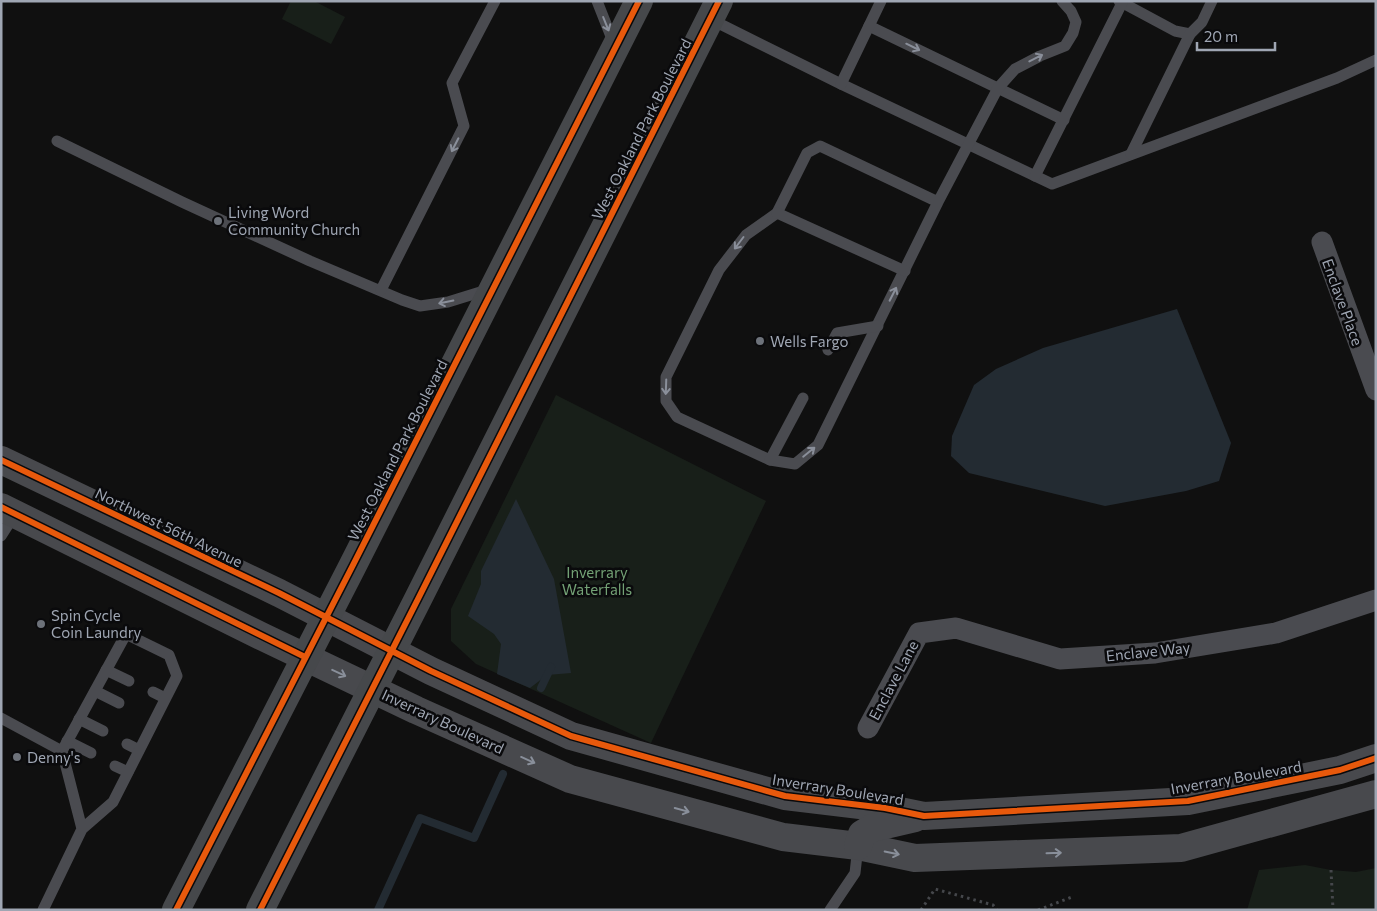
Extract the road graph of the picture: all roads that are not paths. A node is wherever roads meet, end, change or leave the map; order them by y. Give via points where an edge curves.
1 (495, 1) edge
2 (597, 1) edge
3 (639, 1) edge
4 (881, 1) edge
5 (1062, 1) edge
6 (1212, 1) edge
7 (1120, 2) edge
8 (715, 10) edge
9 (869, 26) junction
10 (1190, 34) junction
11 (616, 47) junction
12 (1376, 60) edge
13 (841, 84) junction
14 (998, 88) junction
15 (1064, 120) junction
16 (57, 141) dead end
17 (968, 145) junction
18 (1131, 154) junction
19 (1035, 176) junction
20 (938, 202) junction
21 (777, 212) junction
22 (1322, 242) dead end
23 (905, 270) junction
24 (493, 288) junction
25 (381, 290) junction
26 (878, 326) junction
27 (828, 350) dead end
28 (1371, 363) edge
29 (1376, 390) edge
30 (803, 398) dead end
31 (1, 460) edge
32 (770, 460) junction
33 (6, 519) edge
34 (1376, 600) edge
35 (326, 617) junction
36 (919, 632) joint
37 (392, 651) junction
38 (305, 657) junction
39 (106, 670) junction
40 (130, 681) dead end
41 (372, 689) junction
42 (95, 691) junction
43 (153, 692) dead end
44 (165, 698) junction
45 (119, 703) dead end
46 (143, 715) dead end
47 (1, 718) edge
48 (79, 719) junction
49 (154, 720) junction
50 (868, 728) dead end
51 (103, 731) dead end
52 (67, 741) junction
53 (127, 744) dead end
54 (139, 750) junction
55 (62, 751) junction
56 (91, 753) dead end
57 (1376, 758) edge
58 (115, 766) dead end
59 (128, 772) junction
60 (1376, 794) edge
61 (924, 816) junction
62 (82, 829) junction
63 (858, 846) junction
64 (43, 910) edge
65 (176, 910) edge
66 (260, 910) edge
67 (830, 910) edge

1 -> 25 lane via 452,83 464,126
2 -> 11 lane
3 - 11 main road, West Oakland Park Boulevard
4 - 9 lane
14 -> 5 lane via 1015,69 1065,46 1076,22
6 - 10 lane via 1202,22
7 - 10 lane via 1175,31
7 - 15 lane
8 - 13 lane
8 - 37 main road, West Oakland Park Boulevard
9 - 13 lane
9 -> 14 lane
10 - 18 lane
11 - 24 main road, West Oakland Park Boulevard
12 - 18 lane via 1337,78
13 - 17 lane
14 - 15 lane
14 - 17 lane
15 - 19 lane
16 - 25 lane via 182,202
17 - 19 lane
17 - 20 lane
18 - 19 lane via 1052,184
20 - 21 lane via 820,146 806,153
20 - 23 lane
21 - 23 lane
21 -> 32 lane via 746,235 719,270 666,377 666,401 677,417
22 - 28 street, Enclave Place
26 -> 23 lane
24 -> 25 lane via 448,302 420,306
24 - 35 main road, West Oakland Park Boulevard
26 - 27 lane via 837,333
32 -> 26 lane via 795,464 818,445
28 - 29 street, Enclave Place
30 - 32 lane
31 - 35 street, Northwest 56th Avenue
33 - 38 street
34 - 36 street, Enclave Way via 1276,633 1155,653 1060,659 956,628
35 - 37 street, Inverrary Boulevard
35 - 38 main road, West Oakland Park Boulevard
36 - 50 street, Enclave Lane
37 - 41 main road, West Oakland Park Boulevard
37 - 61 street, Inverrary Boulevard via 571,736 785,796
38 -> 41 street, Inverrary Boulevard
38 - 65 main road, West Oakland Park Boulevard
39 - 40 lane
39 - 42 lane
39 - 44 lane via 126,634 169,655 177,676
41 -> 63 street, Inverrary Boulevard via 570,779 783,837
41 - 66 main road, West Oakland Park Boulevard
42 - 45 lane
42 - 48 lane
43 - 44 lane
44 - 49 lane
46 - 49 lane
47 - 55 lane
48 - 51 lane
48 - 52 lane
49 - 54 lane
52 - 55 lane
52 - 56 lane
53 - 54 lane
54 - 59 lane
55 - 62 lane
57 - 61 street, Inverrary Boulevard via 1340,770 1188,801
58 - 59 lane
59 - 62 lane via 113,802
63 -> 60 street, Inverrary Boulevard via 915,858 1181,848
61 - 63 street via 872,828 862,834
62 - 64 lane
63 - 67 lane via 855,873

